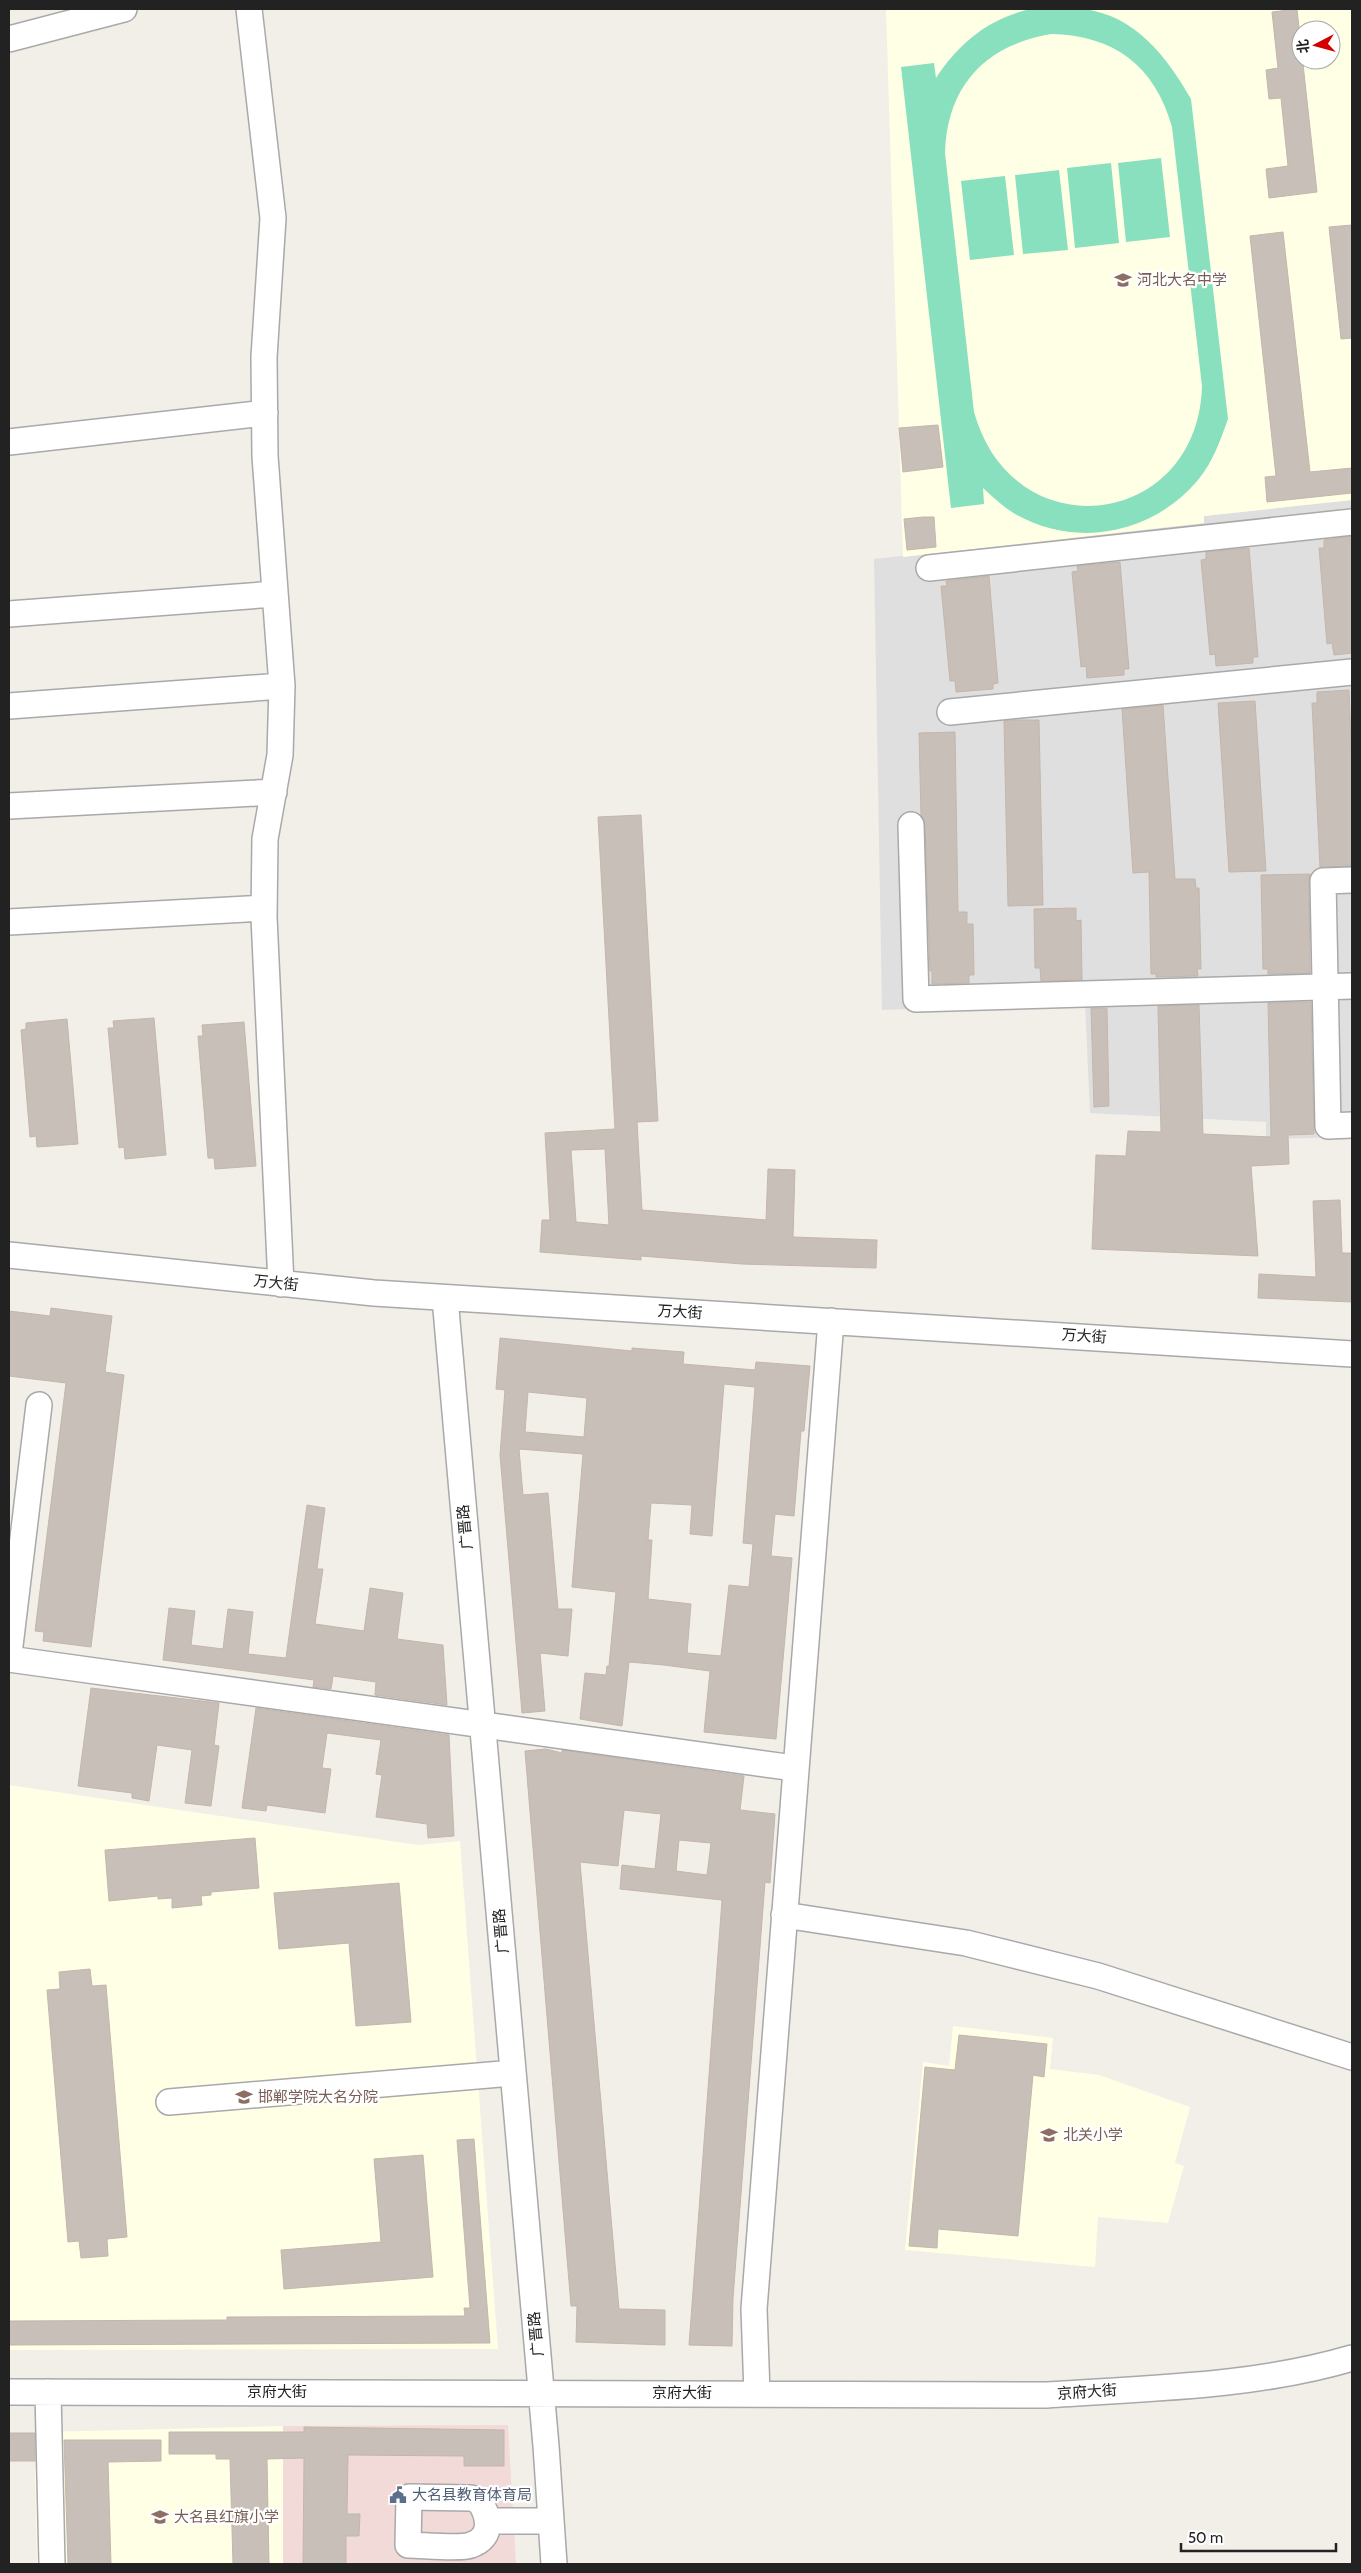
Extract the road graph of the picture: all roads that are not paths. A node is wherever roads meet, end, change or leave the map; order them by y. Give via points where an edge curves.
1 (124, 9) edge
2 (249, 9) edge
3 (9, 39) edge
4 (265, 413) junction
5 (9, 442) edge
6 (1352, 522) edge
7 (928, 568) dead end
8 (275, 594) junction
9 (9, 614) edge
10 (1352, 672) edge
11 (282, 686) junction
12 (9, 706) edge
13 (950, 712) dead end
14 (274, 792) junction
15 (9, 806) edge
16 (911, 825) dead end
17 (1352, 880) edge
18 (264, 908) junction
19 (9, 922) edge
20 (1325, 986) junction
21 (1352, 986) edge
22 (1352, 1125) edge
23 (9, 1254) edge
24 (281, 1284) junction
25 (445, 1298) junction
26 (831, 1321) junction
27 (1352, 1354) edge
28 (40, 1405) dead end
29 (9, 1654) edge
30 (9, 1659) edge
31 (482, 1725) junction
32 (794, 1768) junction
33 (784, 1915) junction
34 (1352, 2057) edge
35 (513, 2073) junction
36 (168, 2102) dead end
37 (1352, 2358) edge
38 (9, 2392) edge
39 (48, 2392) junction
40 (541, 2393) junction
41 (758, 2393) junction
42 (488, 2521) dead end
43 (551, 2521) junction
44 (52, 2564) edge
45 (554, 2564) edge

1 - 3 street
2 - 4 street via 273,218 264,357
4 - 5 street
4 - 8 street
6 - 7 street
8 - 9 street
8 - 11 street
10 - 13 street
11 - 12 street
11 - 14 street via 280,755
14 - 15 street
14 - 18 street via 265,839
16 - 20 street via 916,999
17 - 20 street via 1323,881
18 - 19 street
18 - 24 street
20 - 21 street
20 - 22 street via 1328,1126
23 - 24 street, 万大街
24 - 25 street, 万大街
25 - 26 street, 万大街
25 - 31 street, 广晋路
26 - 27 street, 万大街
26 - 32 street
28 - 29 street
30 - 31 street
31 - 32 street
31 - 35 street, 广晋路
32 - 33 street
33 - 34 street via 966,1943 1098,1976
33 - 41 street via 754,2309
35 - 36 street
35 - 40 street, 广晋路
37 - 41 street, 京府大街 via 1289,2372 1203,2385 1066,2393
38 - 39 street, 京府大街
39 - 40 street, 京府大街
39 - 44 street
40 - 41 street, 京府大街
40 - 43 street, 广晋路
42 - 43 street
43 - 45 street, 广晋路

